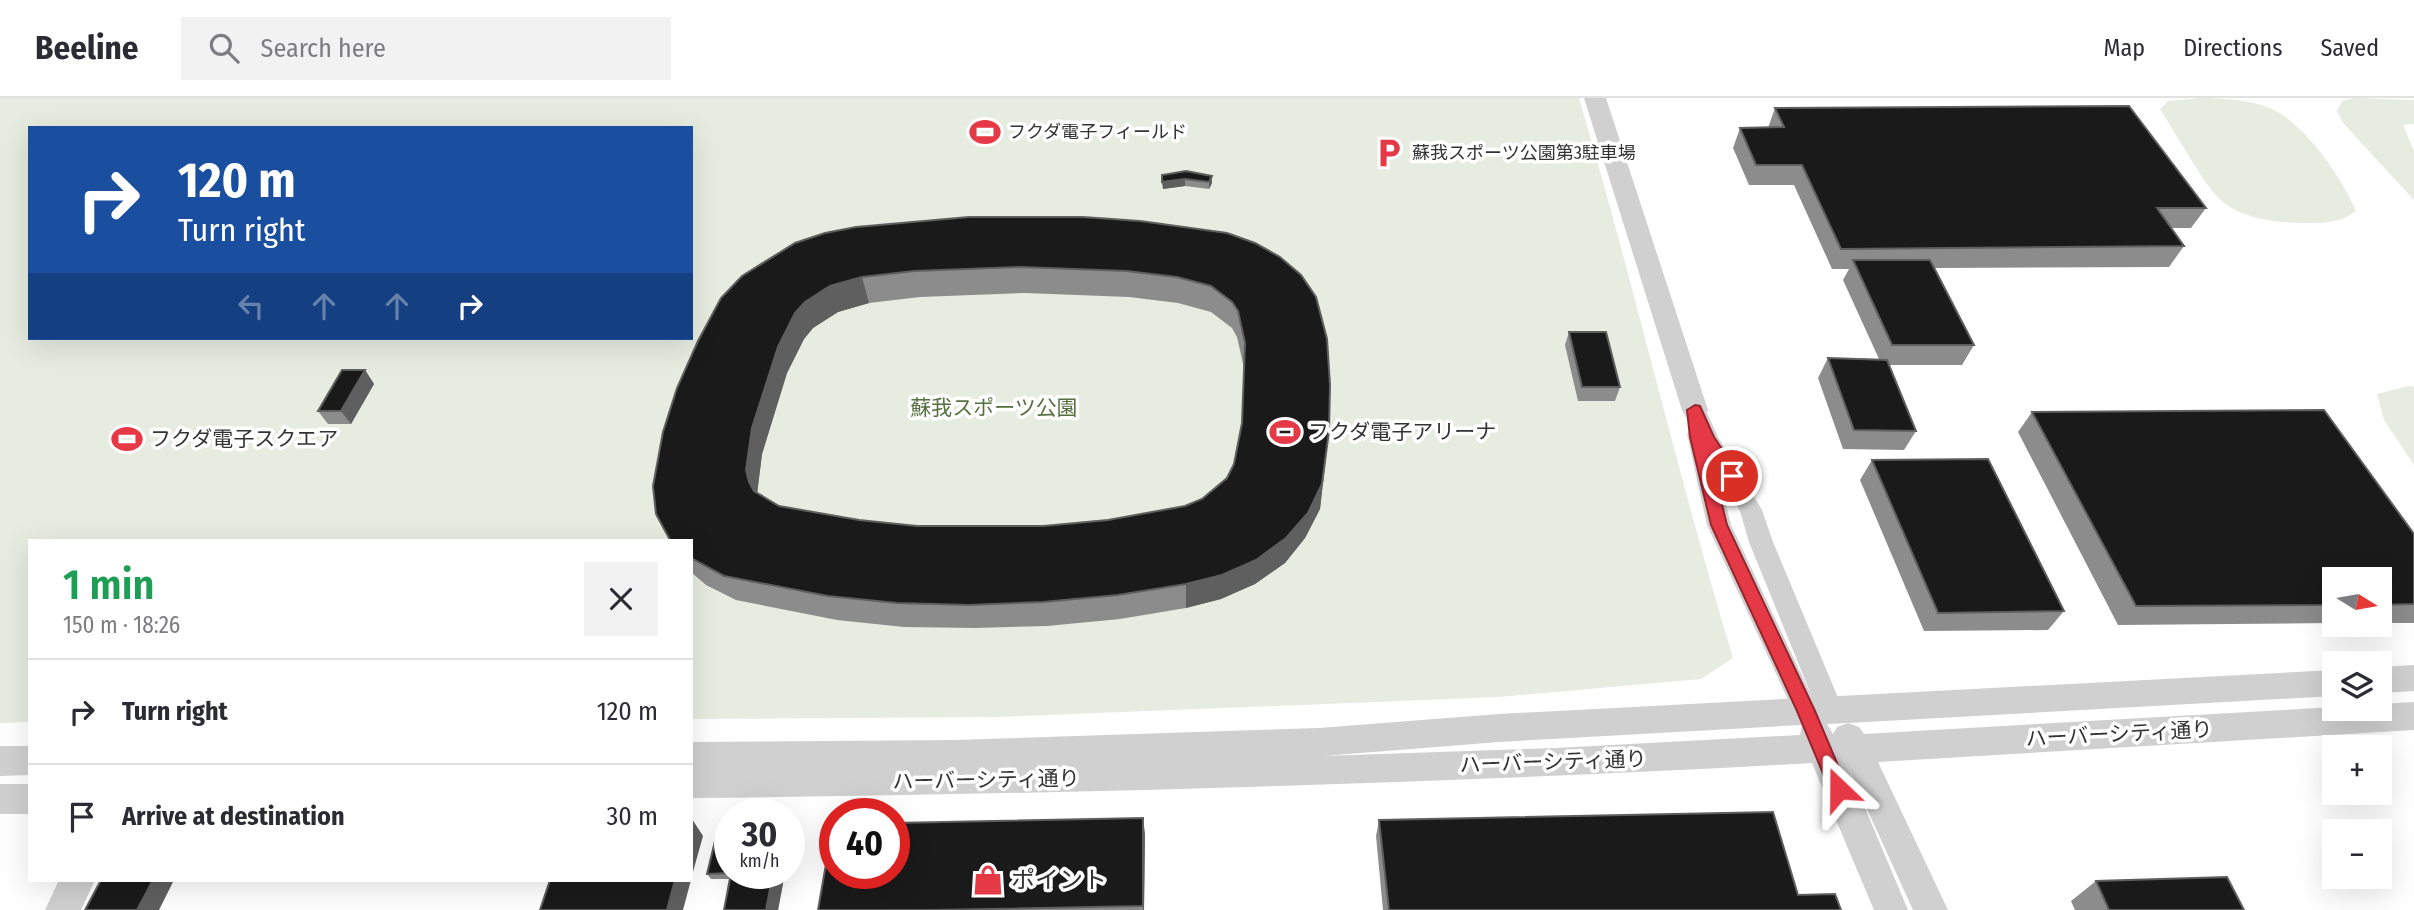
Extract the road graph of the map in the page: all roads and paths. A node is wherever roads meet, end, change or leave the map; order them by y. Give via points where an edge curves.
1 (1595, 98) edge
2 (1695, 410) junction
3 (1751, 510) junction
4 (1715, 511) junction
5 (2414, 678) edge
6 (2392, 679) edge
7 (2322, 684) edge
8 (1818, 711) junction
9 (2414, 716) edge
10 (1822, 748) junction
11 (1856, 749) junction
12 (693, 756) edge
13 (28, 760) edge
14 (0, 761) edge
15 (693, 783) edge
16 (0, 799) edge
17 (28, 799) edge
18 (77, 882) edge
19 (62, 910) edge
20 (1891, 910) edge
21 (1931, 910) edge

1 - 2 street
2 - 3 street
2 - 4 street
3 - 4 street via 1742,502 1728,501
3 - 8 street
4 - 8 street
5 - 6 street
7 - 8 street, ハーバーシティ通り
8 - 10 street
8 - 11 street
8 - 12 street, ハーバーシティ通り via 1319,742 955,754
9 - 11 street, ハーバーシティ通り
10 - 11 street, ハーバーシティ通り
10 - 15 street, ハーバーシティ通り via 1555,763 1065,779
10 - 20 street
11 - 21 street
13 - 14 street
16 - 17 street
18 - 19 street

